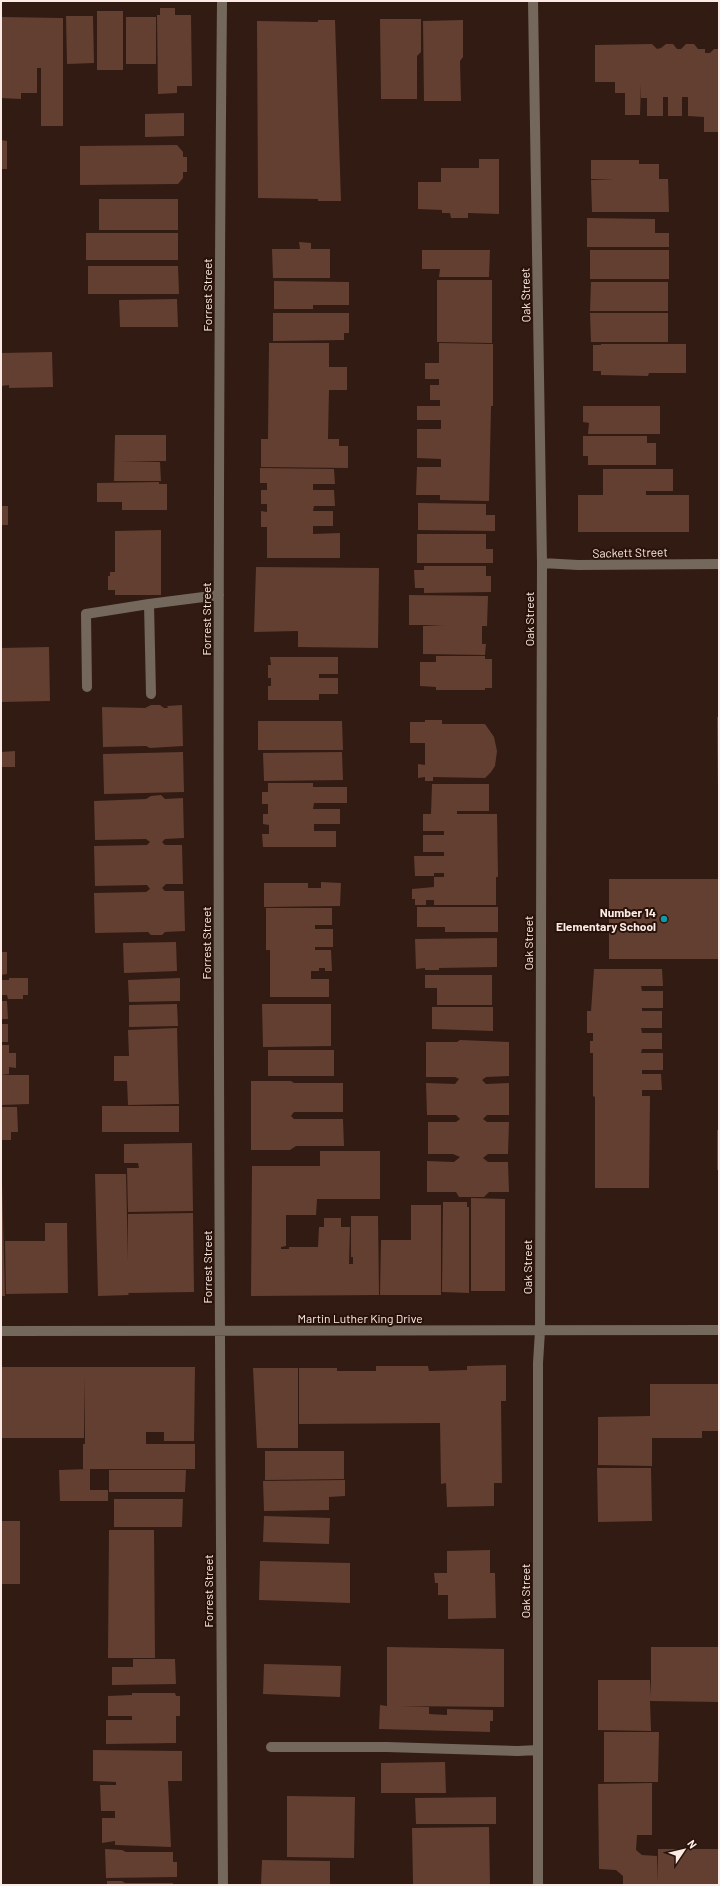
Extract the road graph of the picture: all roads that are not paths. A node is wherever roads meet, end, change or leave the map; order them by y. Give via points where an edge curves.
1 (222, 1) edge
2 (533, 1) edge
3 (542, 563) junction
4 (719, 564) edge
5 (219, 595) junction
6 (149, 604) junction
7 (87, 687) dead end
8 (151, 694) dead end
9 (719, 1330) edge
10 (1, 1331) edge
11 (220, 1331) junction
12 (540, 1331) junction
13 (271, 1747) dead end
14 (538, 1750) junction
15 (223, 1885) edge
16 (538, 1885) edge

1 - 5 street, Forrest Street
2 - 3 street, Oak Street
3 - 4 street, Sackett Street
3 - 12 street, Oak Street
5 - 6 street
5 - 11 street, Forrest Street
6 - 7 street via 86,614
6 - 8 street
9 - 12 street, Martin Luther King Drive
10 - 11 street, Martin Luther King Drive
11 - 12 street, Martin Luther King Drive
11 - 15 street, Forrest Street
12 - 14 street, Oak Street
13 - 14 street
14 - 16 street, Oak Street

